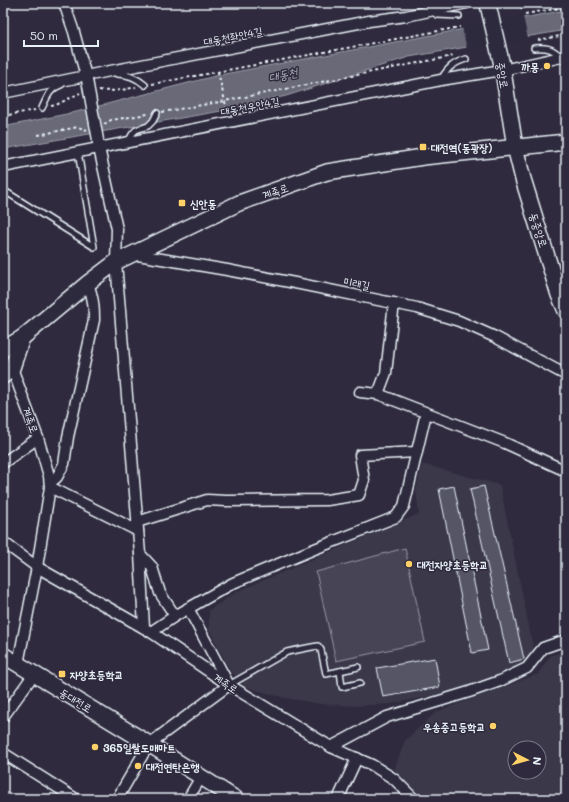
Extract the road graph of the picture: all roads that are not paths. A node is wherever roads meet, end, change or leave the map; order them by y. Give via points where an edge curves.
1 (64, 3) edge
2 (467, 3) edge
3 (488, 4) edge
4 (431, 11) junction
5 (459, 16) dead end
6 (534, 48) dead end
7 (564, 57) edge
8 (466, 59) dead end
9 (502, 67) junction
10 (105, 72) junction
11 (86, 78) junction
12 (441, 80) junction
13 (145, 85) road end
14 (3, 93) edge
15 (42, 108) dead end
16 (157, 113) road end
17 (128, 142) junction
18 (566, 142) edge
19 (99, 144) junction
20 (516, 147) junction
21 (78, 152) junction
22 (3, 167) edge
23 (3, 190) edge
24 (131, 254) junction
25 (116, 262) junction
26 (88, 283) junction
27 (394, 302) junction
28 (566, 311) edge
29 (22, 338) junction
30 (3, 339) edge
31 (3, 349) edge
32 (6, 368) edge
33 (566, 375) edge
34 (360, 392) dead end
35 (378, 394) junction
36 (426, 413) junction
37 (38, 438) junction
38 (417, 452) junction
39 (3, 463) edge
40 (566, 471) edge
41 (50, 485) junction
42 (138, 527) junction
43 (3, 542) edge
44 (140, 554) junction
45 (38, 567) junction
46 (188, 608) junction
47 (175, 616) junction
48 (148, 630) junction
49 (566, 640) edge
50 (3, 655) edge
51 (18, 664) junction
52 (358, 667) dead end
53 (340, 671) junction
54 (34, 674) junction
55 (360, 683) dead end
56 (229, 685) junction
57 (3, 717) edge
58 (149, 744) junction
59 (331, 747) junction
60 (3, 753) edge
61 (357, 758) junction
62 (201, 777) junction
63 (60, 795) edge
64 (76, 799) edge
65 (117, 799) edge
66 (188, 799) edge
67 (236, 799) edge
68 (338, 799) edge
69 (414, 799) edge

1 - 11 street
2 - 4 street, 대동천좌안4길
3 - 9 main road, 중앙로, bridge
4 - 5 lane via 437,15
4 - 10 street, 대동천좌안4길
6 - 7 lane via 552,49
7 - 9 street, 대동천우안4길
8 - 12 lane via 450,66
9 - 12 street, 대동천우안4길
9 - 20 main road, 중앙로
10 - 11 street, 대동천좌안4길
10 - 13 lane via 130,75
11 - 14 street, 대동천좌안4길
11 - 15 lane via 53,88
11 - 19 street, bridge
12 - 17 street, 대동천우안4길
16 - 17 lane via 153,121 148,126 136,130
17 - 19 street, 대동천우안4길
18 - 20 main road, 계족로
19 - 21 street, 대동천우안4길
19 - 25 street via 117,229
20 - 24 main road, 계족로 via 423,157 327,172 239,204
20 - 28 main road, 동중앙로 via 522,179
21 - 22 street, 대동천우안4길
21 - 23 lane via 94,247
24 - 25 main road, 계족로
24 - 27 street, 미래길
25 - 26 main road, 계족로
25 - 42 street
26 - 29 main road, 계족로
26 - 41 street via 93,296 94,320 64,464
27 - 33 street, 미래길 via 459,321
27 - 35 street via 386,373
29 - 30 main road
29 - 31 main road, 계족로
29 - 32 main road
32 - 37 street, 계족로
34 - 35 street
35 - 36 street
36 - 38 street
36 - 40 street via 505,443
37 - 39 street
37 - 41 street, 계족로
38 - 42 street via 360,455 364,480 359,495 327,500 207,500
38 - 46 street via 404,506 396,517 233,583
41 - 42 street
41 - 45 street, 계족로
42 - 44 street
43 - 45 street, 계족로
44 - 47 street via 152,568 160,593
44 - 48 street
45 - 48 street, 계족로
45 - 51 street, 계족로
46 - 47 street
46 - 56 street
47 - 48 street
48 - 56 street, 계족로
49 - 59 street via 542,648 527,668 500,681 387,717
50 - 51 main road, 동대전로
51 - 54 main road, 동대전로
52 - 53 lane
53 - 55 lane via 342,687
53 - 56 lane via 326,674 318,646 287,652
54 - 57 street
54 - 58 main road, 동대전로
56 - 58 street
56 - 59 street, 계족로
58 - 62 main road, 동대전로
58 - 65 street
59 - 61 street, 계족로
60 - 63 street
61 - 68 street
61 - 69 street, 계족로 via 394,779
62 - 66 street
62 - 67 main road, 동대전로
63 - 64 street

